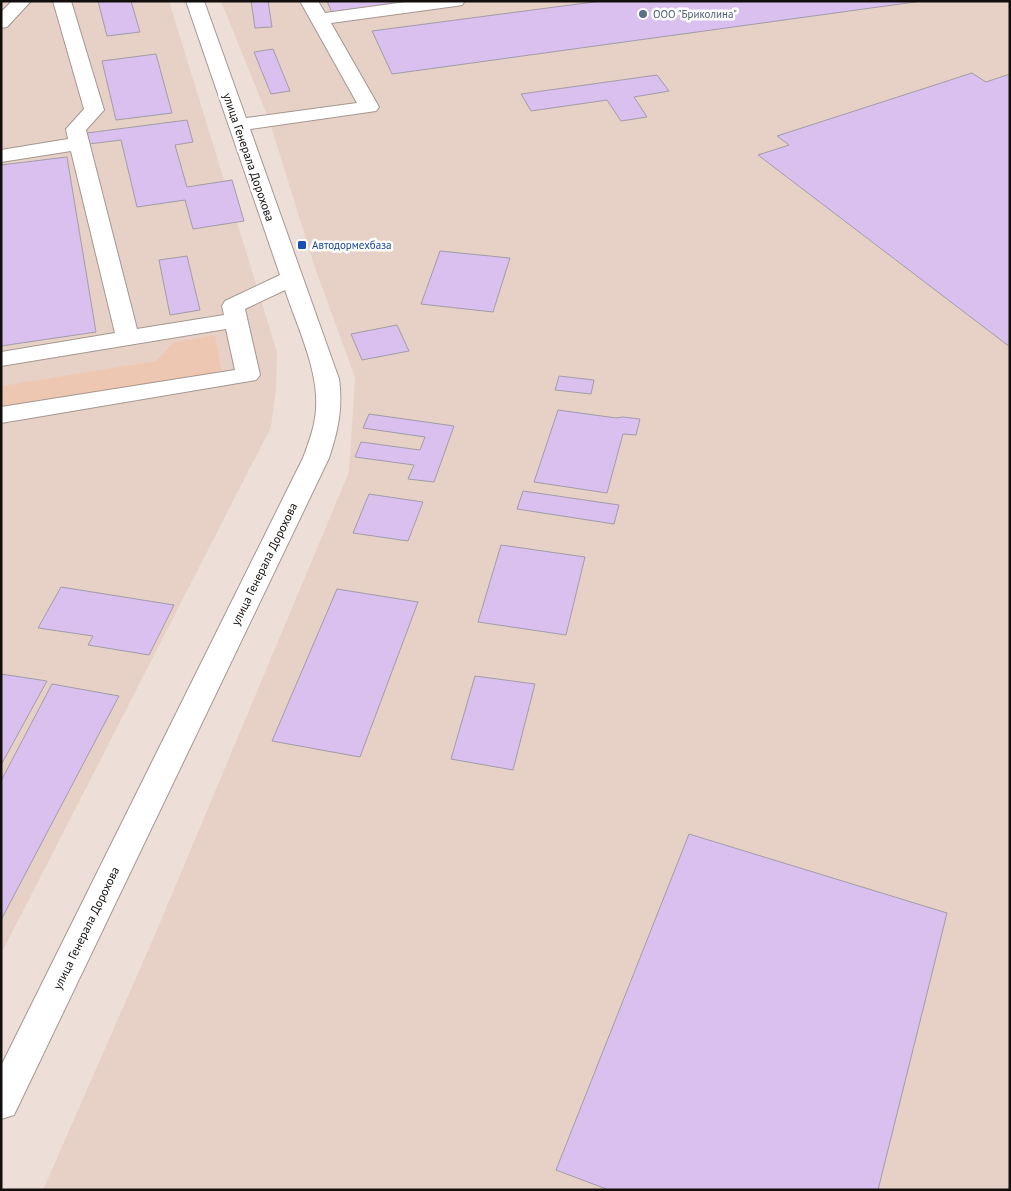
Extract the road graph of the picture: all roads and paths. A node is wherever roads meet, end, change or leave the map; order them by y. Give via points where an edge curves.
1 (22, 1) edge
2 (62, 1) edge
3 (195, 1) edge
4 (309, 1) edge
5 (456, 1) edge
6 (320, 19) junction
7 (1, 23) edge
8 (238, 124) junction
9 (80, 143) junction
10 (1, 156) edge
11 (290, 279) junction
12 (236, 320) junction
13 (128, 338) junction
14 (1, 359) edge
15 (1, 415) edge
16 (4, 1091) edge

1 - 7 street
2 - 9 street via 94,110 76,129
3 - 8 street, улица Генерала Дорохова
4 - 6 street
5 - 6 street
6 - 8 street via 368,107
8 - 11 street, улица Генерала Дорохова
9 - 10 street
9 - 13 street
11 - 12 street via 233,306
11 - 16 street, улица Генерала Дорохова via 326,379 330,402 327,429 316,458
12 - 13 street
12 - 15 street via 248,375
13 - 14 street

